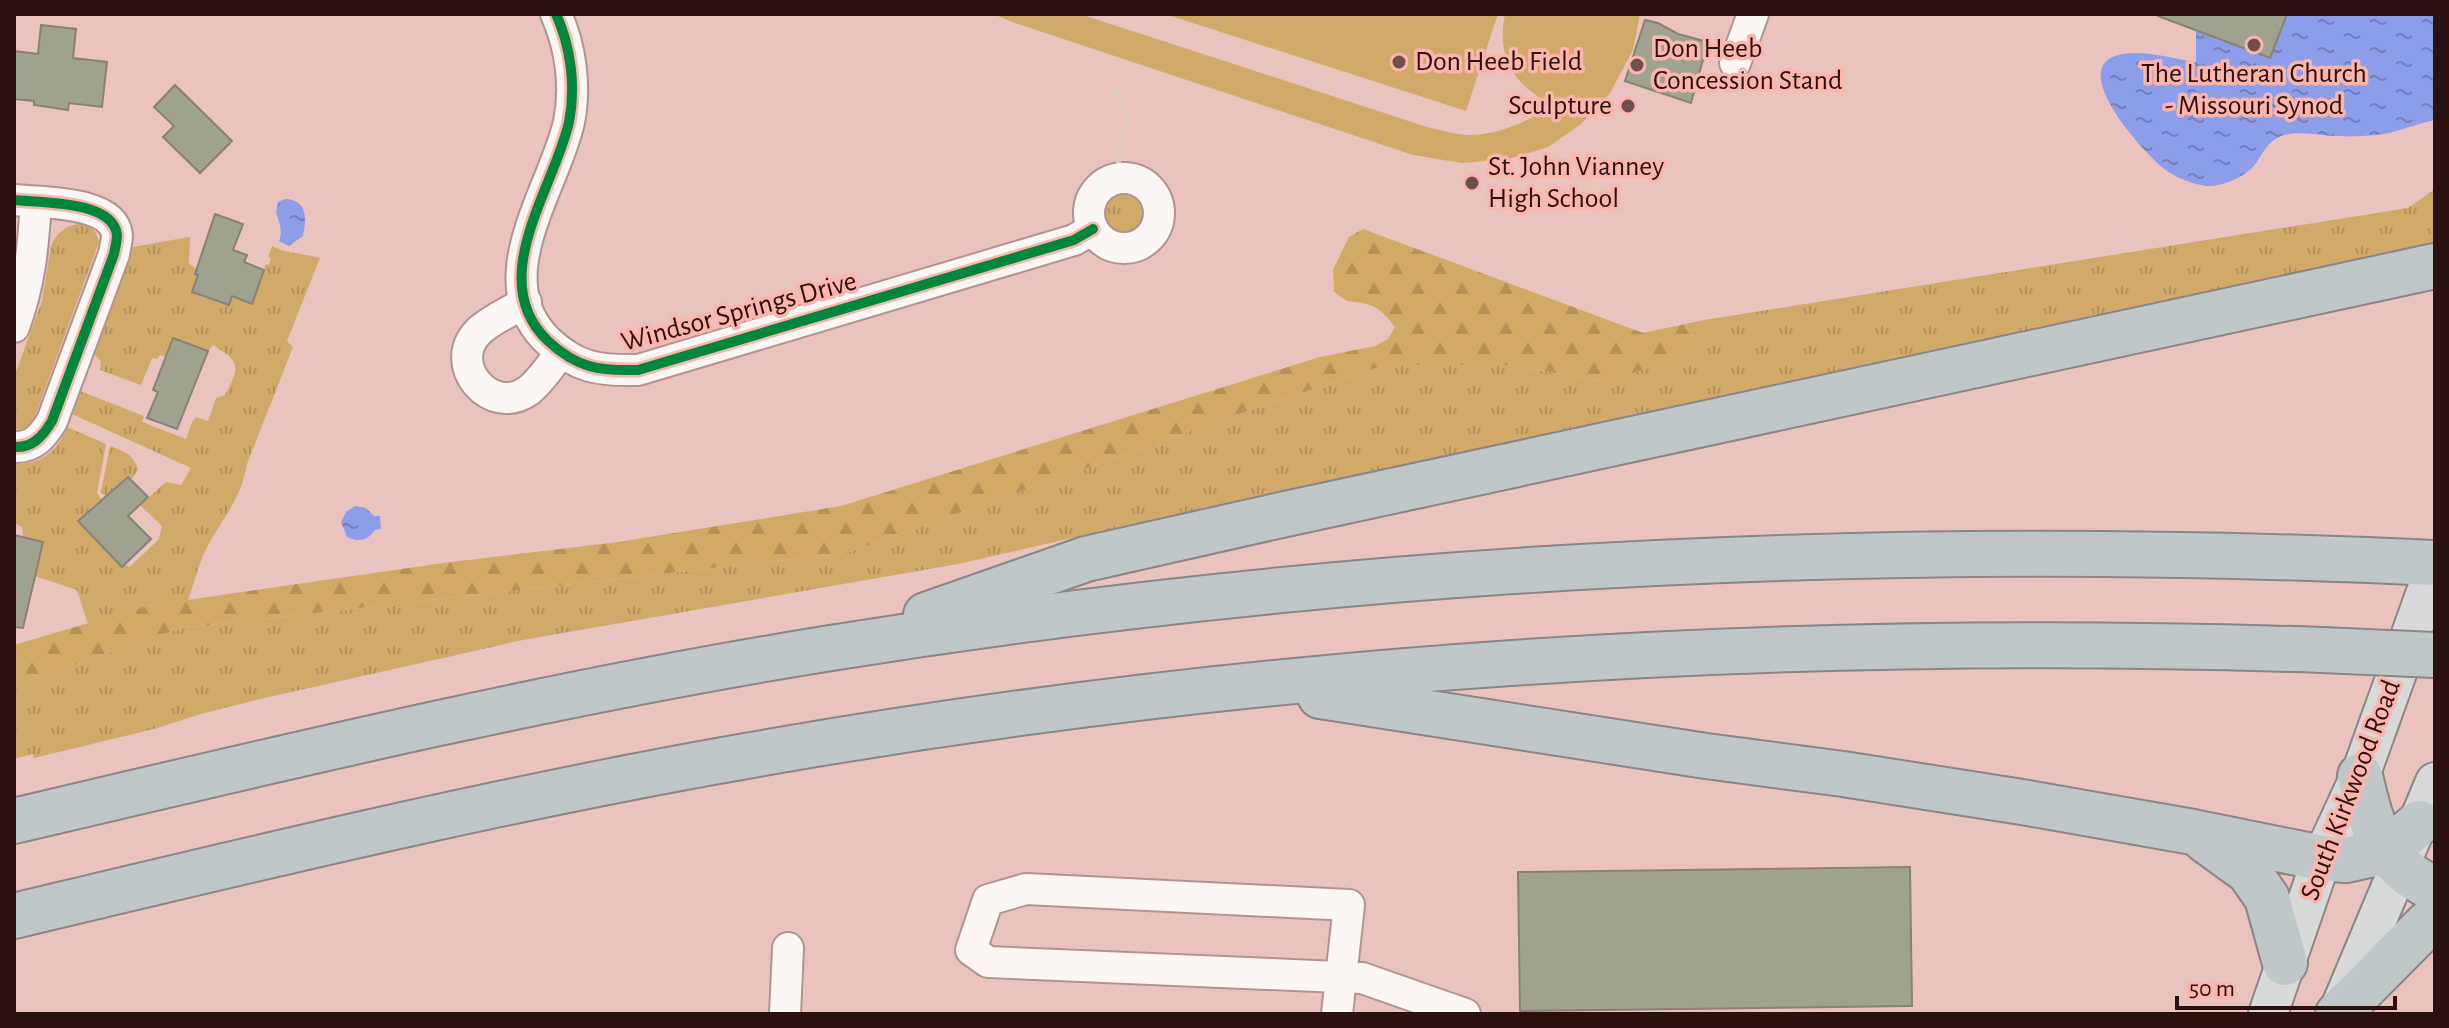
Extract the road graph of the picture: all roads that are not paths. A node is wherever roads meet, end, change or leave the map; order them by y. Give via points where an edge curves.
1 (556, 14) edge
2 (1753, 14) edge
3 (1735, 63) dead end
4 (25, 201) edge
5 (1093, 229) junction
6 (2435, 266) edge
7 (526, 302) junction
8 (14, 327) edge
9 (561, 352) junction
10 (14, 447) edge
11 (2435, 565) edge
12 (833, 648) junction
13 (2435, 655) edge
14 (1254, 686) junction
15 (2360, 776) junction
16 (2435, 782) edge
17 (14, 821) edge
18 (2193, 832) junction
19 (2322, 858) junction
20 (2410, 858) edge
21 (14, 916) edge
22 (2435, 919) edge
23 (788, 948) dead end
24 (2285, 963) junction
25 (1339, 977) junction
26 (785, 1014) edge
27 (1337, 1014) edge
28 (1464, 1014) edge
29 (2268, 1014) edge
30 (2337, 1014) edge

1 - 7 street, Windsor Springs Drive via 572,71 570,118 526,243 521,267
2 - 3 street
4 - 8 street via 31,271
4 - 10 street via 102,213 117,233 52,421 30,445
5 - 5 street via 1107,243 1139,245 1159,219 1156,196 1138,180 1120,178 1103,184 1090,204
5 - 9 street, Windsor Springs Drive via 1074,240 638,370 592,368
6 - 12 highway via 1086,559
7 - 9 street, Windsor Springs Drive via 539,332
7 - 9 street via 471,341 471,377 490,394 515,396 527,391
11 - 12 highway via 2200,554 1983,553 1571,567 1251,593
11 - 15 main road, South Kirkwood Road
12 - 17 highway via 454,718
13 - 14 highway, bridge via 2080,645 1760,650 1440,668
14 - 18 highway
14 - 21 highway via 969,721 690,766 442,815
15 - 19 main road, South Kirkwood Road
15 - 20 highway via 2372,825
16 - 20 main road
18 - 19 highway
18 - 24 highway via 2249,872 2267,898
19 - 20 highway
19 - 24 main road, South Kirkwood Road
20 - 30 main road
22 - 30 highway
23 - 26 street
24 - 29 main road, South Kirkwood Road
25 - 25 street via 1349,905 1026,889 988,900 971,950 988,962
25 - 27 street
25 - 28 street via 1362,978

